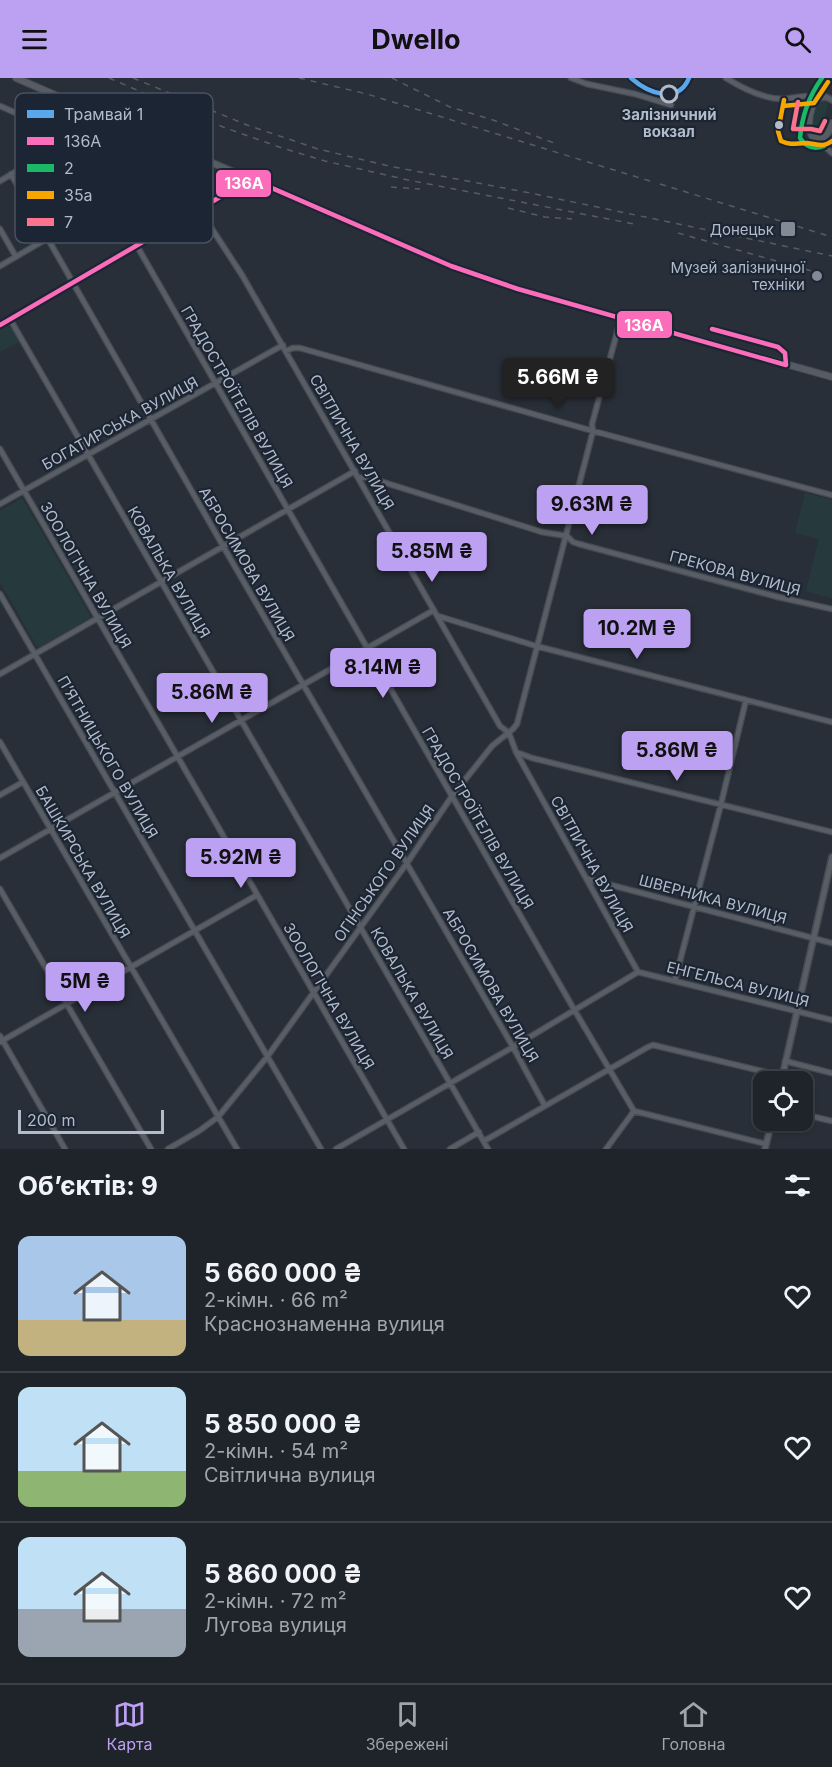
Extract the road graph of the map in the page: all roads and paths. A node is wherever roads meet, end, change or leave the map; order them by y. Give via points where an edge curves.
1 (16, 78) edge
2 (571, 78) edge
3 (726, 78) edge
4 (824, 78) edge
5 (50, 93) edge
6 (813, 97) junction
7 (782, 99) junction
8 (832, 100) edge
9 (671, 105) dead end
10 (0, 106) edge
11 (811, 112) junction
12 (15, 113) edge
13 (831, 125) edge
14 (823, 138) junction
15 (832, 153) edge
16 (213, 164) edge
17 (15, 172) edge
18 (11, 174) junction
19 (251, 180) junction
20 (0, 181) edge
21 (15, 181) edge
22 (213, 202) edge
23 (0, 229) edge
24 (213, 231) edge
25 (40, 243) edge
26 (51, 243) edge
27 (142, 243) edge
28 (137, 246) junction
29 (16, 257) junction
30 (0, 266) edge
31 (73, 282) junction
32 (621, 318) junction
33 (10, 319) junction
34 (0, 325) edge
35 (283, 345) junction
36 (286, 351) junction
37 (832, 377) edge
38 (215, 383) junction
39 (151, 419) junction
40 (593, 431) junction
41 (0, 449) edge
42 (88, 455) junction
43 (355, 471) junction
44 (359, 478) junction
45 (24, 491) junction
46 (832, 495) edge
47 (0, 504) edge
48 (288, 509) junction
49 (565, 536) junction
50 (223, 546) junction
51 (161, 582) junction
52 (0, 594) edge
53 (832, 609) edge
54 (434, 610) junction
55 (437, 616) junction
56 (98, 618) junction
57 (536, 646) junction
58 (367, 648) junction
59 (35, 654) junction
60 (0, 674) edge
61 (303, 685) junction
62 (746, 700) junction
63 (241, 720) junction
64 (832, 722) edge
65 (509, 733) junction
66 (0, 742) edge
67 (516, 752) junction
68 (177, 756) junction
69 (23, 782) junction
70 (114, 792) junction
71 (0, 795) edge
72 (452, 796) junction
73 (721, 804) junction
74 (50, 829) junction
75 (832, 832) edge
76 (832, 857) edge
77 (0, 858) edge
78 (406, 863) junction
79 (587, 879) junction
80 (0, 889) edge
81 (257, 895) junction
82 (695, 907) junction
83 (360, 927) junction
84 (194, 931) junction
85 (814, 938) junction
86 (832, 943) edge
87 (130, 967) junction
88 (638, 972) junction
89 (675, 980) junction
90 (314, 993) junction
91 (67, 1004) junction
92 (575, 1011) junction
93 (797, 1012) junction
94 (832, 1020) edge
95 (1, 1040) edge
96 (513, 1047) junction
97 (267, 1057) junction
98 (785, 1061) junction
99 (609, 1070) junction
100 (783, 1071) edge
101 (753, 1072) edge
102 (832, 1073) edge
103 (450, 1083) junction
104 (545, 1106) junction
105 (634, 1111) junction
106 (218, 1117) junction
107 (813, 1117) edge
108 (387, 1120) junction
109 (832, 1121) edge
110 (769, 1131) edge
111 (478, 1132) junction
112 (484, 1141) junction
113 (765, 1147) edge
114 (64, 1149) edge
115 (151, 1149) edge
116 (168, 1149) edge
117 (237, 1149) edge
118 (321, 1149) edge
119 (336, 1149) edge
120 (404, 1149) edge
121 (450, 1149) edge
122 (488, 1149) edge
123 (606, 1149) edge

1 - 5 main road
2 - 9 street
3 - 7 street via 755,93
4 - 6 main road
6 - 7 street
6 - 8 street
6 - 11 main road
7 - 11 street
10 - 12 street
11 - 14 main road via 808,128 812,136
13 - 14 main road
14 - 15 street via 824,146
16 - 19 main road
17 - 18 street
18 - 20 street
18 - 21 street, АБРОСИМОВА ВУЛИЦЯ
19 - 22 street
19 - 32 main road via 452,266
23 - 29 street
24 - 35 street, СВІТЛИЧНА ВУЛИЦЯ
25 - 29 street
26 - 31 street, АБРОСИМОВА ВУЛИЦЯ
27 - 28 street
28 - 31 street
28 - 38 street, ГРАДОСТРОЇТЕЛIВ ВУЛИЦЯ
29 - 30 street
31 - 33 street
31 - 39 street, АБРОСИМОВА ВУЛИЦЯ
32 - 37 main road
32 - 40 street, ОГІНСЬКОГО ВУЛИЦЯ
33 - 34 street
33 - 42 street, КОВАЛЬКА ВУЛИЦЯ
35 - 36 street, СВІТЛИЧНА ВУЛИЦЯ
35 - 38 street, БОГАТИРСЬКА ВУЛИЦЯ
36 - 40 street via 300,348
36 - 43 street, СВІТЛИЧНА ВУЛИЦЯ
38 - 39 street, БОГАТИРСЬКА ВУЛИЦЯ
38 - 48 street, ГРАДОСТРОЇТЕЛIВ ВУЛИЦЯ
39 - 42 street, БОГАТИРСЬКА ВУЛИЦЯ
39 - 50 street, АБРОСИМОВА ВУЛИЦЯ
40 - 46 street
40 - 49 street, ОГІНСЬКОГО ВУЛИЦЯ
41 - 45 street, ЗООЛОГІЧНА ВУЛИЦЯ
42 - 45 street, БОГАТИРСЬКА ВУЛИЦЯ
42 - 51 street, КОВАЛЬКА ВУЛИЦЯ
43 - 44 street, СВІТЛИЧНА ВУЛИЦЯ
43 - 48 street
44 - 49 street, ГРЕКОВА ВУЛИЦЯ via 367,477
44 - 54 street, СВІТЛИЧНА ВУЛИЦЯ
45 - 47 street, БОГАТИРСЬКА ВУЛИЦЯ
45 - 56 street, ЗООЛОГІЧНА ВУЛИЦЯ
48 - 50 street
48 - 58 street, ГРАДОСТРОЇТЕЛIВ ВУЛИЦЯ
49 - 53 street, ГРЕКОВА ВУЛИЦЯ via 579,544
49 - 57 street, ОГІНСЬКОГО ВУЛИЦЯ
50 - 51 street
50 - 61 street, АБРОСИМОВА ВУЛИЦЯ
51 - 56 street
51 - 63 street, КОВАЛЬКА ВУЛИЦЯ
52 - 59 street, П’ЯТНИЦЬКОГО ВУЛИЦЯ
54 - 55 street, СВІТЛИЧНА ВУЛИЦЯ
54 - 58 street
55 - 57 street
55 - 65 street, СВІТЛИЧНА ВУЛИЦЯ via 500,726
56 - 59 street
56 - 68 street, ЗООЛОГІЧНА ВУЛИЦЯ
57 - 62 street
57 - 65 street, ОГІНСЬКОГО ВУЛИЦЯ via 517,724
58 - 61 street
58 - 72 street, ГРАДОСТРОЇТЕЛIВ ВУЛИЦЯ
59 - 60 street
59 - 70 street, П’ЯТНИЦЬКОГО ВУЛИЦЯ
61 - 63 street
61 - 78 street, АБРОСИМОВА ВУЛИЦЯ
62 - 64 street
62 - 73 street
63 - 68 street
63 - 83 street, КОВАЛЬКА ВУЛИЦЯ
65 - 67 street, СВІТЛИЧНА ВУЛИЦЯ
65 - 72 street, ОГІНСЬКОГО ВУЛИЦЯ via 492,746
66 - 69 street, БАШКИРСЬКА ВУЛИЦЯ
67 - 73 street
67 - 79 street, СВІТЛИЧНА ВУЛИЦЯ
68 - 70 street
68 - 81 street, ЗООЛОГІЧНА ВУЛИЦЯ
69 - 71 street
69 - 74 street, БАШКИРСЬКА ВУЛИЦЯ
70 - 74 street
70 - 84 street, П’ЯТНИЦЬКОГО ВУЛИЦЯ
72 - 78 street, ОГІНСЬКОГО ВУЛИЦЯ
72 - 92 street, ГРАДОСТРОЇТЕЛIВ ВУЛИЦЯ
73 - 75 street
73 - 82 street
74 - 77 street
74 - 87 street, БАШКИРСЬКА ВУЛИЦЯ
76 - 85 street
78 - 83 street, ОГІНСЬКОГО ВУЛИЦЯ
78 - 96 street, АБРОСИМОВА ВУЛИЦЯ
79 - 82 street, ШВЕРНИКА ВУЛИЦЯ
79 - 88 street, СВІТЛИЧНА ВУЛИЦЯ
80 - 91 street
81 - 84 street
81 - 90 street, ЗООЛОГІЧНА ВУЛИЦЯ
82 - 85 street, ШВЕРНИКА ВУЛИЦЯ
82 - 89 street
83 - 90 street, ОГІНСЬКОГО ВУЛИЦЯ
83 - 103 street, КОВАЛЬКА ВУЛИЦЯ
84 - 87 street
84 - 97 street, П’ЯТНИЦЬКОГО ВУЛИЦЯ
85 - 86 street, ШВЕРНИКА ВУЛИЦЯ
85 - 93 street
87 - 91 street
87 - 106 street, БАШКИРСЬКА ВУЛИЦЯ
88 - 89 street, ЕНГЕЛЬСА ВУЛИЦЯ
88 - 92 street
89 - 93 street, ЕНГЕЛЬСА ВУЛИЦЯ
90 - 97 street, ОГІНСЬКОГО ВУЛИЦЯ
90 - 108 street, ЗООЛОГІЧНА ВУЛИЦЯ
91 - 95 street
91 - 115 street
92 - 96 street
92 - 99 street, ГРАДОСТРОЇТЕЛIВ ВУЛИЦЯ
93 - 94 street, ЕНГЕЛЬСА ВУЛИЦЯ
93 - 98 street
95 - 114 street
96 - 103 street
96 - 104 street, АБРОСИМОВА ВУЛИЦЯ
97 - 106 street, ОГІНСЬКОГО ВУЛИЦЯ
97 - 118 street, П’ЯТНИЦЬКОГО ВУЛИЦЯ
98 - 100 street
98 - 102 street
99 - 101 street via 653,1046
99 - 104 street
99 - 105 street, ГРАДОСТРОЇТЕЛIВ ВУЛИЦЯ
103 - 108 street
103 - 111 street, КОВАЛЬКА ВУЛИЦЯ
104 - 112 street
105 - 113 street
105 - 123 street
106 - 116 street, ОГІНСЬКОГО ВУЛИЦЯ
106 - 117 street, БАШКИРСЬКА ВУЛИЦЯ
107 - 109 street
108 - 119 street
108 - 120 street, ЗООЛОГІЧНА ВУЛИЦЯ
110 - 113 street
111 - 112 street, КОВАЛЬКА ВУЛИЦЯ
111 - 121 street
112 - 122 street, КОВАЛЬКА ВУЛИЦЯ

